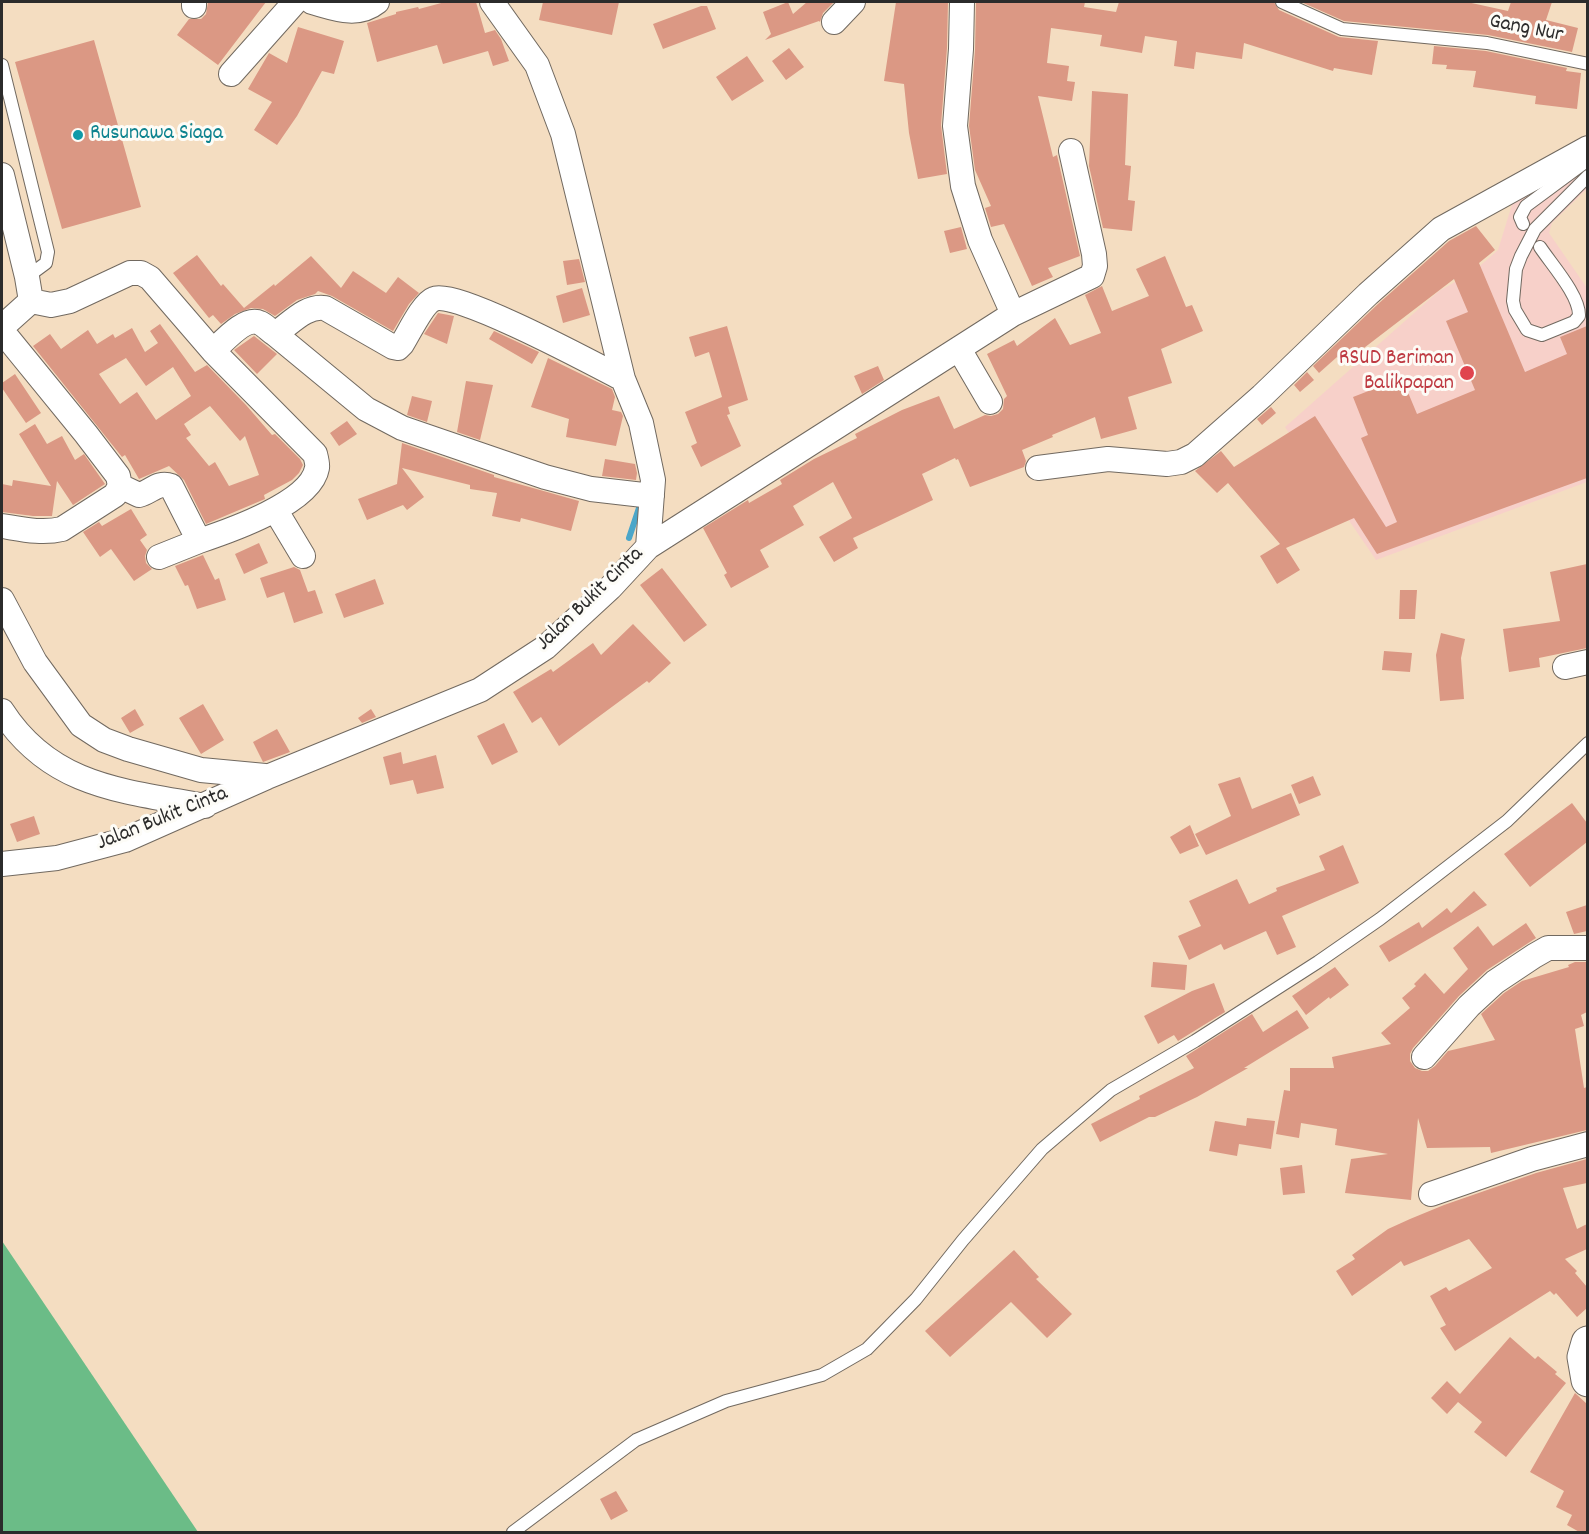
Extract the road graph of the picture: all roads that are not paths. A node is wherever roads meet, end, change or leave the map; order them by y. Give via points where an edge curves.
1 (295, 2) edge
2 (312, 2) edge
3 (377, 2) edge
4 (492, 2) edge
5 (853, 2) edge
6 (962, 2) edge
7 (1282, 2) edge
8 (834, 22) dead end
9 (1587, 64) edge
10 (2, 65) edge
11 (231, 74) dead end
12 (1587, 148) edge
13 (1071, 151) dead end
14 (1587, 160) edge
15 (2, 176) edge
16 (1587, 176) edge
17 (1523, 224) dead end
18 (1540, 247) dead end
19 (29, 289) junction
20 (1013, 314) junction
21 (2, 329) edge
22 (275, 334) junction
23 (959, 349) junction
24 (213, 351) junction
25 (623, 379) junction
26 (990, 402) dead end
27 (1038, 468) dead end
28 (120, 486) junction
29 (652, 496) junction
30 (276, 511) junction
31 (2, 526) edge
32 (199, 541) junction
33 (648, 547) junction
34 (303, 556) dead end
35 (159, 557) dead end
36 (2, 600) edge
37 (2, 711) edge
38 (1587, 743) edge
39 (267, 777) junction
40 (205, 806) junction
41 (2, 864) edge
42 (1587, 948) edge
43 (1424, 1057) dead end
44 (1587, 1144) edge
45 (1431, 1194) dead end
46 (1587, 1343) edge
47 (1587, 1380) edge
48 (513, 1533) edge

1 - 11 street
2 - 3 street via 353,11
4 - 25 street, Jalan Bukit Cinta via 537,65 563,134
5 - 8 street
6 - 20 street via 955,126 963,186 980,240
7 - 9 lane, Gang Nur via 1342,29 1487,43
10 - 19 lane via 48,252 46,263
12 - 27 street via 1441,229 1195,455 1167,464 1108,459
13 - 20 street via 1094,254 1092,276
14 - 17 lane via 1526,206 1520,217
15 - 19 street
16 - 18 lane via 1535,229 1516,269 1515,310 1527,330 1542,335 1574,321 1580,316 1580,308
19 - 21 street
19 - 24 street via 51,305 70,301 130,273 141,273 150,278
20 - 23 street
21 - 28 street via 87,434 118,476
22 - 24 street via 252,321
22 - 25 street via 316,306 398,348 436,297 502,318
22 - 29 street via 366,409 402,428 545,477 591,489
23 - 26 street
23 - 33 street
24 - 30 street via 315,454 318,468 309,484
25 - 29 street, Jalan Bukit Cinta via 641,423 653,480
28 - 31 street via 115,495 62,529 38,531
28 - 32 street via 139,495 159,485 171,486
29 - 33 street, Jalan Bukit Cinta
30 - 32 street
30 - 34 street
32 - 35 street
33 - 39 street, Jalan Bukit Cinta via 546,647 480,690
36 - 39 street via 36,662 81,725 104,740 201,770
37 - 40 street via 25,743 49,762 98,785
38 - 48 lane via 1507,821 1380,919 1195,1041 1111,1090 1042,1149 916,1299 867,1349 822,1375 726,1401 636,1440
39 - 40 street, Jalan Bukit Cinta
40 - 41 street, Jalan Bukit Cinta via 125,840 57,858
42 - 43 street via 1548,948 1534,956 1468,1006
44 - 45 street
46 - 47 main road

